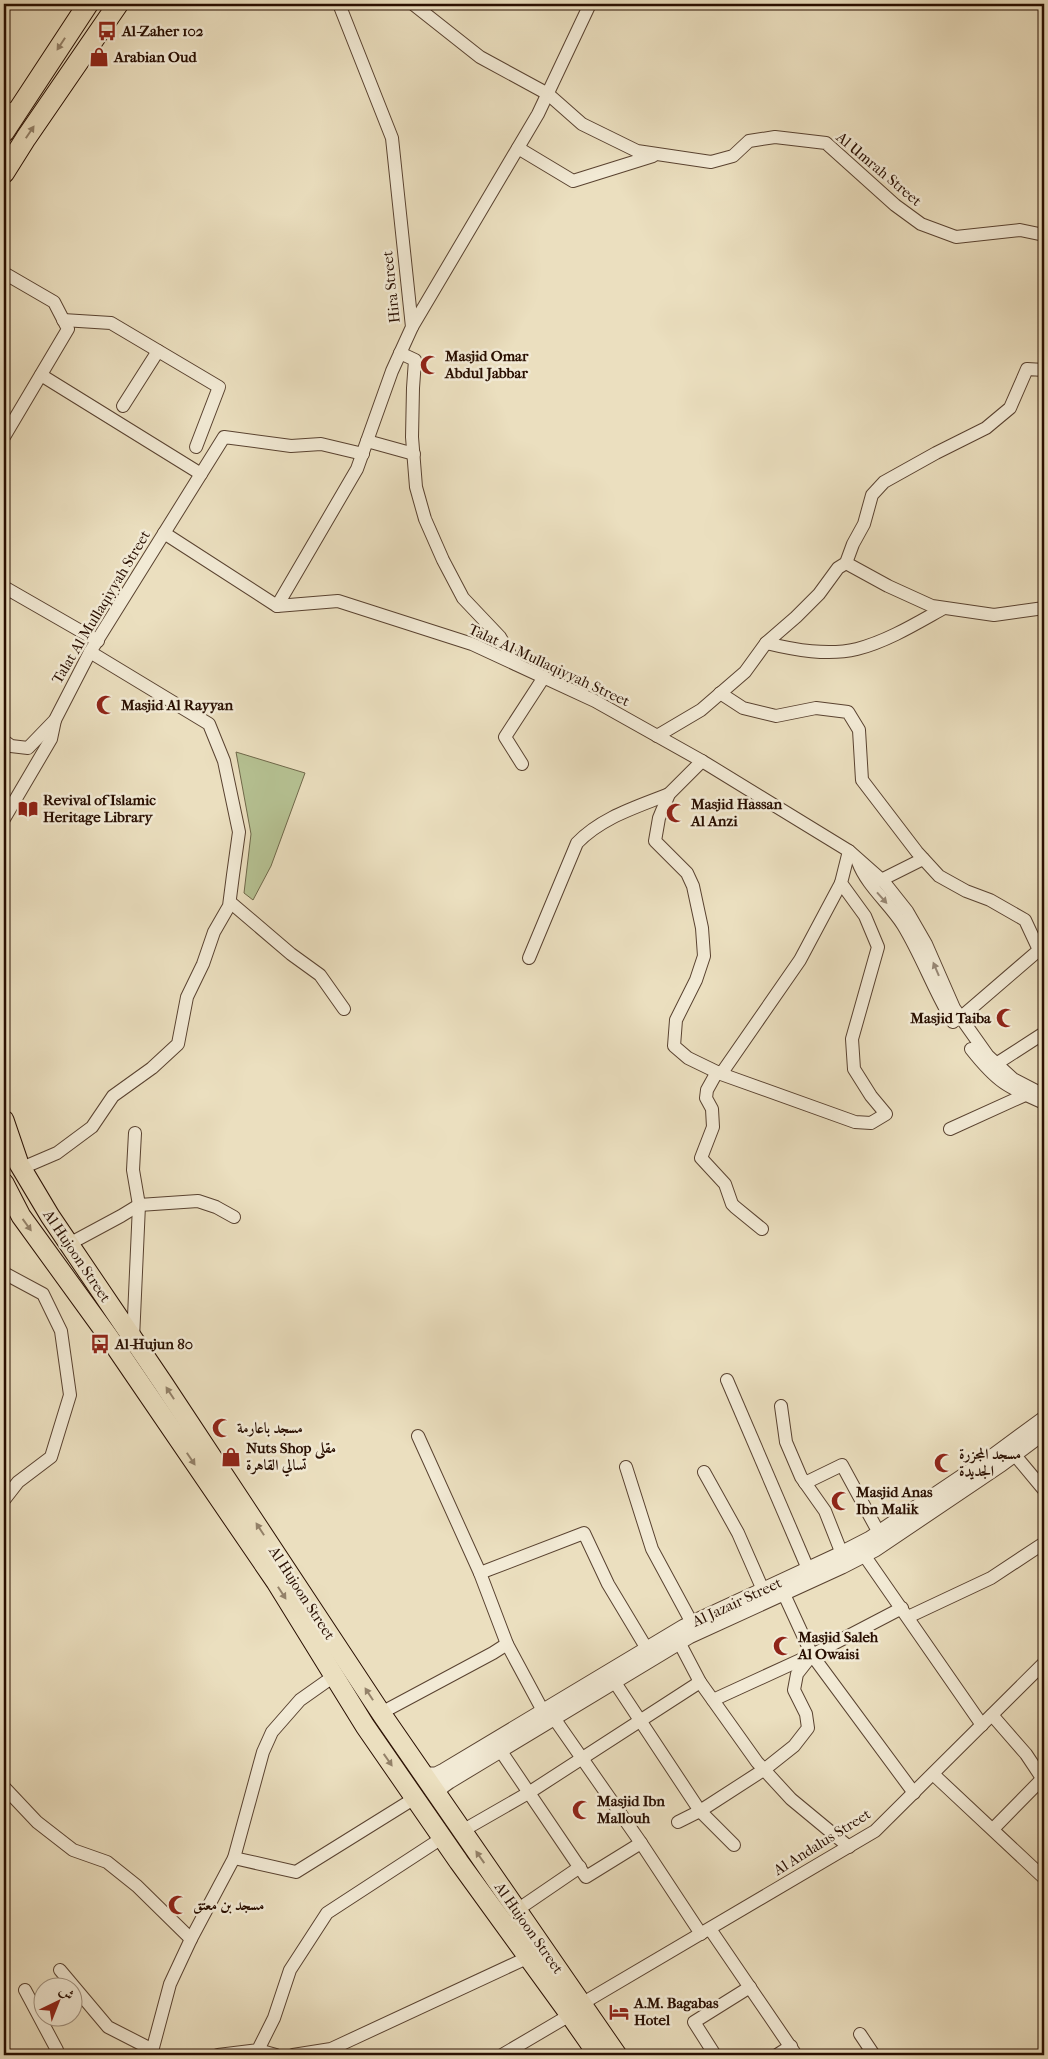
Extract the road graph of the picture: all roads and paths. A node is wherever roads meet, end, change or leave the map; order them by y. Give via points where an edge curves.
1 (118, 4) edge
2 (339, 4) edge
3 (413, 4) edge
4 (434, 4) edge
5 (590, 4) edge
6 (83, 5) edge
7 (425, 14) junction
8 (548, 94) junction
9 (10, 110) edge
10 (4, 132) edge
11 (518, 148) junction
12 (657, 154) junction
13 (4, 174) edge
14 (1044, 235) edge
15 (4, 273) edge
16 (63, 320) junction
17 (412, 327) junction
18 (158, 351) junction
19 (400, 353) junction
20 (1044, 370) edge
21 (41, 375) junction
22 (123, 406) dead end
23 (5, 433) edge
24 (367, 441) junction
25 (196, 447) dead end
26 (363, 454) junction
27 (414, 454) junction
28 (201, 474) junction
29 (164, 534) junction
30 (846, 563) junction
31 (4, 587) edge
32 (277, 606) junction
33 (944, 608) junction
34 (1044, 608) edge
35 (98, 641) junction
36 (766, 643) junction
37 (90, 652) junction
38 (516, 664) junction
39 (544, 677) junction
40 (720, 693) junction
41 (54, 720) junction
42 (657, 736) junction
43 (4, 741) edge
44 (702, 761) junction
45 (522, 764) dead end
46 (669, 794) junction
47 (4, 818) edge
48 (853, 854) junction
49 (923, 859) junction
50 (881, 880) junction
51 (841, 882) junction
52 (230, 902) junction
53 (529, 958) dead end
54 (344, 1009) dead end
55 (960, 1018) junction
56 (1044, 1033) edge
57 (996, 1064) junction
58 (719, 1073) junction
59 (1024, 1095) junction
60 (1044, 1095) edge
61 (1044, 1104) edge
62 (4, 1120) edge
63 (950, 1129) dead end
64 (135, 1133) dead end
65 (22, 1168) junction
66 (4, 1183) edge
67 (139, 1205) junction
68 (234, 1217) dead end
69 (762, 1229) dead end
70 (69, 1244) junction
71 (4, 1273) edge
72 (133, 1339) junction
73 (727, 1380) dead end
74 (781, 1406) dead end
75 (1044, 1419) edge
76 (1044, 1432) edge
77 (418, 1436) dead end
78 (1014, 1454) junction
79 (626, 1467) dead end
80 (704, 1472) dead end
81 (805, 1483) junction
82 (1044, 1490) edge
83 (4, 1500) edge
84 (879, 1534) junction
85 (1044, 1543) edge
86 (842, 1554) junction
87 (864, 1555) junction
88 (808, 1569) junction
89 (480, 1573) junction
90 (763, 1590) junction
91 (783, 1592) junction
92 (905, 1613) junction
93 (692, 1623) junction
94 (679, 1642) junction
95 (507, 1644) junction
96 (647, 1649) junction
97 (812, 1656) junction
98 (1044, 1664) edge
99 (334, 1676) junction
100 (614, 1681) junction
101 (700, 1682) junction
102 (713, 1700) junction
103 (381, 1713) junction
104 (548, 1713) junction
105 (992, 1715) junction
106 (641, 1720) junction
107 (982, 1725) junction
108 (500, 1750) junction
109 (581, 1760) junction
110 (765, 1769) junction
111 (933, 1774) junction
112 (425, 1775) junction
113 (1044, 1779) edge
114 (4, 1786) edge
115 (530, 1792) junction
116 (914, 1793) junction
117 (438, 1794) junction
118 (415, 1798) junction
119 (700, 1811) junction
120 (678, 1822) dead end
121 (993, 1829) junction
122 (462, 1831) junction
123 (442, 1838) junction
124 (641, 1843) junction
125 (734, 1845) dead end
126 (849, 1846) junction
127 (234, 1858) junction
128 (580, 1867) junction
129 (1044, 1878) edge
130 (516, 1910) junction
131 (705, 1932) junction
132 (191, 1939) junction
133 (529, 1957) junction
134 (60, 1970) dead end
135 (750, 1987) junction
136 (25, 1990) dead end
137 (577, 2009) junction
138 (860, 2034) dead end
139 (258, 2050) junction
140 (794, 2051) edge
141 (151, 2052) edge
142 (54, 2055) edge
143 (218, 2055) edge
144 (276, 2055) edge
145 (293, 2055) edge
146 (502, 2055) edge
147 (598, 2055) edge
148 (618, 2055) edge
149 (715, 2055) edge
150 (777, 2055) edge
151 (874, 2055) edge

13 -> 1 highway
2 - 17 street, Hira Street via 392,138
3 - 7 street, Al Umrah Street
4 - 7 street
5 - 8 street
6 -> 9 highway
7 - 8 street, Al Umrah Street via 480,57
8 - 11 street
8 - 12 street, Al Umrah Street via 582,124 637,151
9 - 10 highway
11 - 12 street via 573,180
11 - 17 street
12 - 14 street, Al Umrah Street via 711,162 734,156 749,141 775,137 826,143 921,224 956,237 1020,230
15 - 16 street via 54,302
16 - 18 street via 112,323
16 - 21 street via 68,329
17 - 19 street, Hira Street
18 - 22 street
18 - 25 street via 219,387
19 - 24 street, Hira Street
19 - 27 street via 415,360 412,388
20 - 30 street via 1027,369 1010,408 986,428 884,482 872,495 864,524
21 - 23 street
21 - 28 street
24 - 26 street, Hira Street
24 - 27 street
26 - 28 street via 321,444 291,446 224,437
26 - 32 street, Hira Street
27 - 38 street via 416,487 442,560 463,598 500,637
28 - 29 street
29 - 32 street, Talat Al Mullaqiyyah Street
29 - 35 street, Talat Al Mullaqiyyah Street
30 - 33 street via 897,590
30 - 36 street via 796,617
31 - 35 street
32 - 38 street, Talat Al Mullaqiyyah Street via 338,601 472,644
33 - 34 street via 994,615
33 - 36 street via 858,649 832,652 794,650
35 - 37 street, Talat Al Mullaqiyyah Street
36 - 40 street via 745,672
37 - 41 street, Talat Al Mullaqiyyah Street
37 - 52 street via 209,724 224,761 239,832
38 - 39 street, Talat Al Mullaqiyyah Street
39 - 42 street, Talat Al Mullaqiyyah Street
39 - 45 street via 505,737
40 - 42 street via 700,710
40 - 49 street via 743,708 776,716 816,708 848,712 859,730 862,780
41 - 43 street, Talat Al Mullaqiyyah Street via 28,748 11,746
41 - 47 street, Talat Al Mullaqiyyah Street via 51,739
42 - 44 street, Talat Al Mullaqiyyah Street
44 - 46 street
44 - 48 street, Talat Al Mullaqiyyah Street
46 - 53 street via 610,818 577,843
46 - 58 street via 658,818 655,840 688,873 702,928 704,956 676,1020 674,1046 688,1058
48 - 50 street, Talat Al Mullaqiyyah Street
48 - 51 street
48 -> 59 street via 869,882 904,928 942,1004 966,1042 995,1077
49 - 50 street
49 - 55 street via 939,876 1025,920 1039,950
55 -> 50 street, Talat Al Mullaqiyyah Street via 917,928
51 - 58 street via 800,960
51 - 58 street via 865,916 878,947 852,1039 854,1068 870,1096 886,1114 871,1123 854,1122
52 - 54 street via 320,975
52 - 65 street via 187,997 178,1044 152,1068 112,1096 92,1127 57,1153
55 - 57 street, Talat Al Mullaqiyyah Street
56 - 57 street
57 - 60 street, Talat Al Mullaqiyyah Street via 1019,1082
58 - 69 street via 707,1090 713,1127 701,1158 725,1184 732,1204
59 - 61 street
59 - 63 street
62 - 65 main road, Al Hujoon Street
64 - 67 street via 133,1170
65 - 70 main road, Al Hujoon Street
66 -> 99 main road, Al Hujoon Street via 21,1216 108,1336 276,1582
67 - 68 street via 198,1201
67 - 70 street
67 - 72 street
70 - 72 main road, Al Hujoon Street
71 - 83 street via 43,1294 61,1331 70,1395 51,1457 18,1482
103 -> 72 main road, Al Hujoon Street
73 - 88 street
74 - 81 street via 786,1442
75 - 84 street, Al Jazair Street
76 - 78 street, Al Jazair Street
77 - 89 street
78 - 82 street
78 - 87 street, Al Jazair Street
79 - 93 street via 652,1549
80 - 90 street via 738,1533
81 - 84 street via 842,1465
81 - 86 street via 825,1512
84 - 86 street, Al Jazair Street
85 - 92 street via 991,1578
86 - 88 street, Al Jazair Street
87 - 91 street, Al Jazair Street
87 - 92 street
88 - 90 street, Al Jazair Street
89 - 95 street
89 - 96 street via 584,1533 608,1584
90 - 93 street, Al Jazair Street
91 - 94 street, Al Jazair Street
91 - 97 street
92 - 97 street
92 - 107 street
93 - 96 street, Al Jazair Street
94 - 100 street, Al Jazair Street
94 - 101 street
95 - 103 street
95 - 104 street
96 - 104 street, Al Jazair Street
97 - 102 street
97 - 110 street via 797,1674 794,1690 806,1714 808,1728 794,1746
97 - 116 street
98 - 105 street, Al Andalus Street
99 -> 118 main road, Al Hujoon Street
99 - 127 street via 300,1700 272,1732 263,1752
100 - 104 street, Al Jazair Street
100 - 106 street
101 - 102 street
101 - 106 street
102 - 110 street
103 - 112 main road, Al Hujoon Street
104 - 108 street, Al Jazair Street
104 - 109 street
104 - 112 street, Al Jazair Street via 440,1773
105 - 107 street, Al Andalus Street
105 - 113 street
106 - 109 street
106 - 119 street
107 - 111 street, Al Andalus Street
108 - 115 street
108 - 117 street, Al Jazair Street via 445,1783
109 - 115 street
109 - 124 street
110 - 119 street
110 - 126 street via 791,1799
111 - 116 street, Al Andalus Street
111 - 121 street
112 - 117 main road, Al Hujoon Street
113 - 121 street
114 - 132 street via 38,1822 74,1850 107,1862 138,1886
115 - 122 street
115 - 128 street
116 - 126 street, Al Andalus Street via 875,1831
117 - 122 main road, Al Hujoon Street
118 - 123 main road, Al Hujoon Street
118 - 127 street via 296,1872
119 - 120 street
119 - 125 street
121 - 129 street
130 -> 122 main road, Al Hujoon Street
123 - 133 main road, Al Hujoon Street
123 - 139 street via 327,1913 290,1970 274,2018
124 - 128 street via 586,1877
124 - 131 street
126 - 131 street, Al Andalus Street
127 - 132 street
128 - 130 street
130 - 137 main road, Al Hujoon Street
131 - 135 street
131 - 137 street, Al Andalus Street
132 - 141 street via 170,1984
133 - 137 main road, Al Hujoon Street
133 - 145 street via 331,2049
134 - 141 street via 108,2027
135 - 140 street
135 - 149 street via 694,2022
136 - 142 street via 57,2050
137 - 146 street, Al Andalus Street
137 - 147 main road, Al Hujoon Street
137 - 148 main road, Al Hujoon Street
138 - 151 street
139 - 143 street
139 - 144 street
140 - 150 street

